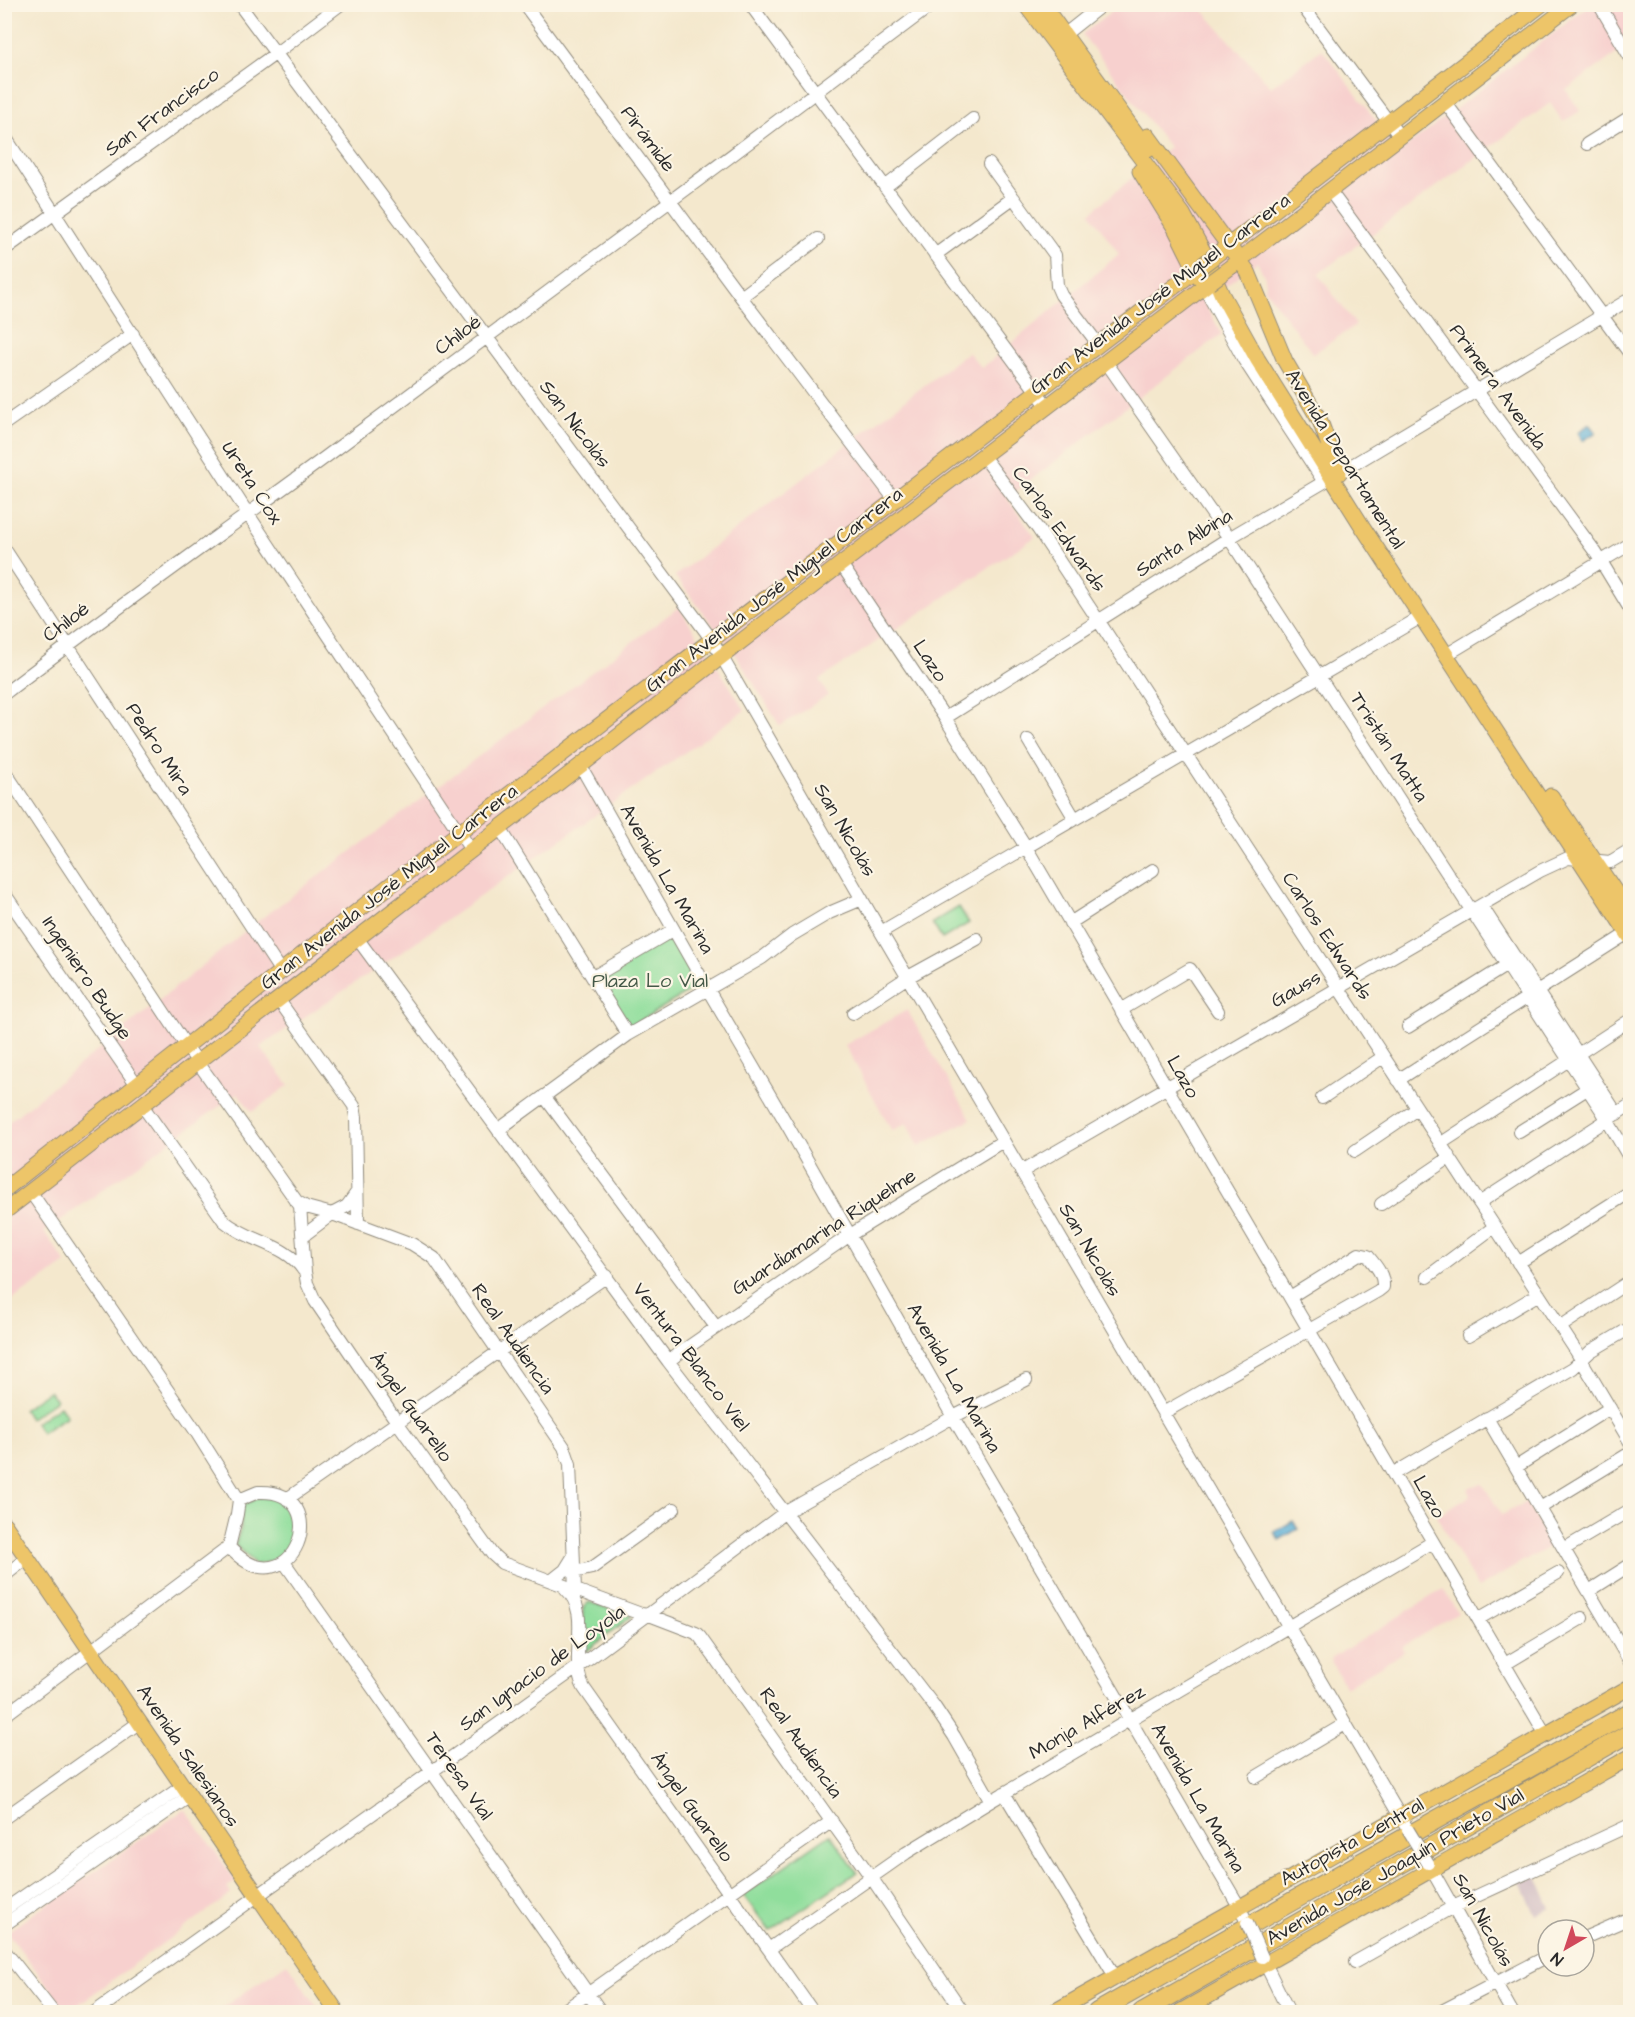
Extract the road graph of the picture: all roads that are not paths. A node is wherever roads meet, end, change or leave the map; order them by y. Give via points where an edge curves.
1 (238, 4) edge
2 (341, 4) edge
3 (524, 4) edge
4 (750, 4) edge
5 (933, 4) edge
6 (1025, 4) edge
7 (1042, 4) edge
8 (1103, 4) edge
9 (1301, 4) edge
10 (1572, 4) edge
11 (1599, 4) edge
12 (1538, 6) edge
13 (1065, 44) junction
14 (275, 54) junction
15 (1630, 57) edge
16 (815, 93) junction
17 (1445, 102) junction
18 (1630, 117) edge
19 (973, 119) dead end
20 (1390, 123) junction
21 (4, 135) edge
22 (1400, 137) junction
23 (1587, 144) dead end
24 (989, 164) dead end
25 (885, 187) junction
26 (1330, 191) junction
27 (1013, 198) junction
28 (670, 202) junction
29 (56, 213) junction
30 (818, 239) dead end
31 (1225, 249) junction
32 (4, 250) edge
33 (935, 255) junction
34 (1236, 263) junction
35 (1198, 269) junction
36 (1206, 285) junction
37 (741, 297) junction
38 (1630, 299) edge
39 (1603, 316) junction
40 (133, 334) junction
41 (486, 338) junction
42 (1098, 344) junction
43 (1630, 354) edge
44 (1106, 362) junction
45 (1477, 391) junction
46 (1037, 393) junction
47 (1048, 407) junction
48 (4, 424) edge
49 (983, 456) junction
50 (1339, 473) junction
51 (1324, 482) junction
52 (896, 500) junction
53 (910, 511) junction
54 (248, 514) junction
55 (1362, 526) junction
56 (1229, 538) junction
57 (1630, 544) edge
58 (4, 548) edge
59 (1602, 561) junction
60 (841, 564) junction
61 (1630, 609) edge
62 (1421, 617) junction
63 (1098, 620) junction
64 (712, 640) junction
65 (68, 645) junction
66 (1450, 652) junction
67 (722, 656) junction
68 (1320, 676) junction
69 (4, 694) edge
70 (945, 718) junction
71 (1028, 740) dead end
72 (1186, 754) junction
73 (580, 765) junction
74 (4, 770) edge
75 (1075, 819) junction
76 (500, 828) junction
77 (460, 834) junction
78 (1026, 847) junction
79 (471, 850) junction
80 (1630, 850) edge
81 (1588, 860) junction
82 (1153, 870) dead end
83 (5, 894) edge
84 (862, 899) junction
85 (1476, 908) junction
86 (1630, 914) edge
87 (1070, 923) junction
88 (673, 930) junction
89 (881, 932) junction
90 (1629, 935) edge
91 (357, 938) junction
92 (977, 939) dead end
93 (1507, 965) junction
94 (281, 972) junction
95 (592, 977) junction
96 (908, 977) junction
97 (1337, 987) junction
98 (707, 988) junction
99 (1533, 994) junction
100 (278, 999) junction
101 (1121, 1010) junction
102 (1218, 1011) dead end
103 (853, 1013) dead end
104 (1630, 1020) edge
105 (1408, 1027) dead end
106 (628, 1035) junction
107 (187, 1047) junction
108 (1383, 1057) junction
109 (1573, 1057) junction
110 (198, 1061) junction
111 (1398, 1080) junction
112 (137, 1085) junction
113 (1166, 1087) junction
114 (1587, 1089) junction
115 (544, 1096) junction
116 (1322, 1098) dead end
117 (142, 1105) junction
118 (1630, 1105) edge
119 (1417, 1109) junction
120 (1612, 1117) junction
121 (498, 1130) junction
122 (1519, 1132) dead end
123 (1003, 1141) junction
124 (1440, 1144) junction
125 (1354, 1151) dead end
126 (1449, 1158) junction
127 (1630, 1159) edge
128 (30, 1170) junction
129 (1021, 1172) junction
130 (4, 1190) edge
131 (30, 1191) junction
132 (358, 1191) junction
133 (1630, 1192) edge
134 (296, 1201) junction
135 (1479, 1203) junction
136 (1381, 1204) dead end
137 (4, 1212) edge
138 (332, 1214) junction
139 (358, 1224) junction
140 (1494, 1227) junction
141 (850, 1235) junction
142 (303, 1236) junction
143 (1518, 1263) junction
144 (305, 1272) junction
145 (607, 1276) junction
146 (1427, 1276) dead end
147 (1630, 1281) edge
148 (1539, 1294) junction
149 (1290, 1297) junction
150 (716, 1327) junction
151 (1560, 1327) junction
152 (1630, 1328) edge
153 (1309, 1331) junction
154 (1468, 1336) dead end
155 (498, 1352) junction
156 (1582, 1360) junction
157 (668, 1361) junction
158 (1026, 1380) dead end
159 (1610, 1408) junction
160 (1163, 1413) junction
161 (953, 1417) junction
162 (1487, 1419) junction
163 (397, 1422) junction
164 (1630, 1438) edge
165 (1630, 1453) edge
166 (1516, 1467) junction
167 (1393, 1474) junction
168 (287, 1499) junction
169 (239, 1500) junction
170 (1540, 1508) junction
171 (674, 1509) dead end
172 (1630, 1510) edge
173 (784, 1513) junction
174 (4, 1524) edge
175 (1433, 1542) junction
176 (229, 1547) junction
177 (1564, 1549) junction
178 (574, 1556) junction
179 (27, 1558) junction
180 (284, 1562) junction
181 (1630, 1565) edge
182 (574, 1572) junction
183 (1558, 1573) dead end
184 (4, 1576) edge
185 (557, 1583) junction
186 (575, 1590) junction
187 (1589, 1591) junction
188 (593, 1596) junction
189 (579, 1610) junction
190 (650, 1615) junction
191 (1582, 1618) dead end
192 (1478, 1619) junction
193 (1288, 1627) junction
194 (1630, 1635) edge
195 (1619, 1642) junction
196 (91, 1651) junction
197 (1630, 1662) edge
198 (1504, 1664) junction
199 (578, 1667) junction
200 (1630, 1687) edge
201 (1630, 1705) edge
202 (1630, 1712) edge
203 (4, 1716) edge
204 (1130, 1720) junction
205 (140, 1722) junction
206 (1345, 1724) junction
207 (1604, 1727) junction
208 (1546, 1735) junction
209 (1630, 1735) edge
210 (1630, 1757) edge
211 (431, 1771) junction
212 (1256, 1777) dead end
213 (187, 1791) junction
214 (1004, 1793) junction
215 (991, 1801) junction
216 (4, 1818) edge
217 (832, 1821) junction
218 (1404, 1824) junction
219 (1630, 1825) edge
220 (1431, 1866) junction
221 (872, 1877) junction
222 (729, 1894) junction
223 (258, 1895) junction
224 (1453, 1906) junction
225 (1240, 1908) junction
226 (4, 1910) edge
227 (1625, 1921) edge
228 (4, 1925) edge
229 (1596, 1933) edge
230 (768, 1949) junction
231 (4, 1950) edge
232 (1266, 1961) junction
233 (1355, 1962) dead end
234 (1536, 1962) edge
235 (1116, 1978) junction
236 (1495, 1982) junction
237 (588, 1994) junction
238 (53, 2013) edge
239 (95, 2013) edge
240 (337, 2013) edge
241 (562, 2013) edge
242 (601, 2013) edge
243 (813, 2013) edge
244 (963, 2013) edge
245 (1054, 2013) edge
246 (1097, 2013) edge
247 (1142, 2013) edge
248 (1180, 2013) edge
249 (1289, 2013) edge
250 (1298, 2013) edge
251 (1440, 2013) edge
252 (1512, 2013) edge

1 - 14 street, San Nicolás
2 - 14 street, San Francisco
3 - 28 street, Pirámide
4 - 16 street
5 - 16 street, Chiloé
6 - 13 main road, Avenida Departamental
7 - 13 main road, Avenida Departamental
8 - 13 street
9 - 20 street
10 - 17 main road, Gran Avenida José Miguel Carrera
11 - 15 street
12 - 20 main road, Gran Avenida José Miguel Carrera
13 - 31 main road via 1109,85
13 - 35 main road via 1084,91 1161,203
13 - 50 main road, Avenida Departamental via 1188,205 1263,352
13 - 55 main road, Avenida Departamental via 1183,214 1258,360
14 - 29 street, San Francisco
14 - 41 street, San Nicolás
16 - 25 street
16 - 28 street, Chiloé
17 - 22 main road, Gran Avenida José Miguel Carrera
17 - 39 street
18 - 23 street
19 - 25 street
20 - 22 street
20 - 31 main road, Gran Avenida José Miguel Carrera
21 - 29 street, Ureta Cox
22 - 26 main road, Gran Avenida José Miguel Carrera
24 - 27 street
25 - 33 street
26 - 34 main road, Gran Avenida José Miguel Carrera
26 - 45 street, Primera Avenida
27 - 33 street
27 - 42 street via 1055,255 1061,295
28 - 37 street, Pirámide
28 - 41 street, Chiloé
29 - 32 street, San Francisco
29 - 40 street, Ureta Cox
30 - 37 street
31 - 34 main road
31 - 35 main road, Gran Avenida José Miguel Carrera, bridge
33 - 46 street
34 - 36 main road, Gran Avenida José Miguel Carrera, bridge
34 - 50 main road via 1248,272 1284,362 1320,421
35 - 36 main road
35 - 42 main road, Gran Avenida José Miguel Carrera
36 - 44 main road, Gran Avenida José Miguel Carrera
36 - 51 street, Avenida Departamental via 1244,360
37 - 52 street, Pirámide
38 - 39 street
39 - 43 street
39 - 45 street
40 - 48 street
40 - 54 street, Ureta Cox
41 - 54 street, Chiloé
41 - 64 street, San Nicolás
42 - 46 main road, Gran Avenida José Miguel Carrera
44 - 47 main road, Gran Avenida José Miguel Carrera
44 - 56 street, Tristán Matta
45 - 50 street
45 - 59 street, Primera Avenida
46 - 47 street
46 - 52 main road, Gran Avenida José Miguel Carrera
47 - 49 main road, Gran Avenida José Miguel Carrera
49 - 53 main road, Gran Avenida José Miguel Carrera
49 - 63 street, Carlos Edwards via 1038,529
50 - 66 main road, Avenida Departamental
51 - 55 main road
51 - 56 street, Santa Albina
52 - 53 main road
52 - 64 main road, Gran Avenida José Miguel Carrera
53 - 60 main road, Gran Avenida José Miguel Carrera
54 - 65 street, Chiloé
54 - 77 street, Ureta Cox
55 - 62 main road, Avenida Departamental
56 - 63 street, Santa Albina
56 - 68 street, Tristán Matta
57 - 59 street
58 - 65 street, Pedro Mira
59 - 61 street, Primera Avenida
59 - 66 street
60 - 67 main road, Gran Avenida José Miguel Carrera
60 - 70 street, Lazo
62 - 66 main road, Avenida Departamental
62 - 68 street
63 - 70 street, Santa Albina
63 - 72 street, Carlos Edwards
64 - 67 street, San Nicolás
64 - 77 main road, Gran Avenida José Miguel Carrera
65 - 69 street, Chiloé
65 - 94 street, Pedro Mira
66 - 81 main road, Avenida Departamental
67 - 73 main road, Gran Avenida José Miguel Carrera
67 - 84 street, San Nicolás
68 - 72 street
68 - 85 street, Tristán Matta
70 - 78 street, Lazo
71 - 75 street
72 - 75 street
72 - 97 street, Carlos Edwards
73 - 76 main road, Gran Avenida José Miguel Carrera
73 - 88 street, Avenida La Marina
74 - 107 street
75 - 78 street
76 - 79 main road, Gran Avenida José Miguel Carrera
76 - 95 street
77 - 79 street, Ureta Cox
77 - 94 main road, Gran Avenida José Miguel Carrera
78 - 87 street, Lazo
78 - 89 street
79 - 91 main road, Gran Avenida José Miguel Carrera
80 - 81 street, Gauss via 1610,862
81 - 85 street, Gauss via 1568,858
81 - 86 main road, Avenida Departamental
81 - 90 main road, Avenida Departamental
82 - 87 street
83 - 112 street, Ingeniero Budge
84 - 89 street, San Nicolás
84 - 98 street via 792,935 762,958
85 - 93 street, Tristán Matta
85 - 97 street, Gauss
85 - 99 street, Tristán Matta
87 - 101 street, Lazo
88 - 95 street
88 - 98 street, Avenida La Marina
89 - 96 street, San Nicolás
90 - 99 street
91 - 100 main road, Gran Avenida José Miguel Carrera
91 - 121 street, Ventura Blanco Viel
92 - 96 street
93 - 99 street, Tristán Matta
93 - 105 street
94 - 107 main road, Gran Avenida José Miguel Carrera
95 - 106 street
96 - 103 street
96 - 123 street, San Nicolás
97 - 108 street, Carlos Edwards
97 - 113 street, Gauss
98 - 106 street
98 - 141 street, Avenida La Marina
99 - 109 street, Tristán Matta
99 - 111 street
100 - 110 main road, Gran Avenida José Miguel Carrera
100 - 132 street via 354,1106
101 - 102 street via 1190,969
101 - 113 street, Lazo
104 - 109 street
106 - 115 street
107 - 110 street
107 - 112 main road, Gran Avenida José Miguel Carrera
108 - 111 street, Carlos Edwards
108 - 116 street
109 - 114 street, Tristán Matta
109 - 120 street, Tristán Matta
109 - 124 street
110 - 117 main road, Gran Avenida José Miguel Carrera
110 - 134 street
111 - 119 street, Carlos Edwards
112 - 128 main road, Gran Avenida José Miguel Carrera
113 - 129 street, Gauss
113 - 149 street, Lazo
114 - 120 street, Tristán Matta
114 - 122 street
115 - 121 street
115 - 150 street
117 - 131 main road, Gran Avenida José Miguel Carrera
117 - 144 street, Ángel Guarello via 224,1221 286,1251
118 - 120 street
119 - 124 street, Carlos Edwards
119 - 125 street
120 - 127 street, Tristán Matta
120 - 135 street
121 - 145 street, Ventura Blanco Viel
123 - 129 street, San Nicolás
123 - 141 street, Guardiamarina Riquelme
124 - 126 street, Carlos Edwards
126 - 135 street, Carlos Edwards
126 - 136 street
128 - 130 main road, Gran Avenida José Miguel Carrera
128 - 131 main road
129 - 160 street, San Nicolás
131 - 137 main road, Gran Avenida José Miguel Carrera
131 - 169 street
132 - 138 street via 347,1206
132 - 139 street
133 - 143 street
134 - 138 street, Real Audiencia
134 - 142 street, Ángel Guarello via 301,1210
135 - 140 street, Carlos Edwards
138 - 139 street, Real Audiencia
138 - 142 street
139 - 155 street, Real Audiencia via 412,1244 434,1258
140 - 143 street, Carlos Edwards
140 - 146 street
141 - 150 street, Guardiamarina Riquelme
141 - 161 street, Avenida La Marina
142 - 144 street, Ángel Guarello
143 - 148 street, Carlos Edwards
144 - 163 street, Ángel Guarello via 315,1301
145 - 155 street
145 - 157 street, Ventura Blanco Viel
147 - 151 street
148 - 151 street, Carlos Edwards
148 - 154 street
149 - 153 street, Lazo
149 - 153 street via 1359,1254 1368,1256 1382,1276 1383,1287 1378,1291
150 - 157 street, Guardiamarina Riquelme
151 - 156 street, Carlos Edwards
152 - 156 street
153 - 160 street
153 - 167 street, Lazo
155 - 163 street
155 - 178 street, Real Audiencia via 568,1455
156 - 159 street, Carlos Edwards
156 - 162 street
157 - 173 street, Ventura Blanco Viel
158 - 161 street, San Ignacio de Loyola
159 - 164 street, Carlos Edwards
159 - 166 street
160 - 193 street, San Nicolás
161 - 173 street, San Ignacio de Loyola
161 - 204 street, Avenida La Marina
162 - 166 street
162 - 167 street
163 - 168 street
163 - 185 street, Ángel Guarello via 494,1558
165 - 170 street
166 - 170 street
167 - 175 street, Lazo
168 - 169 street via 267,1491
168 - 180 street via 299,1515 302,1532 297,1548
169 - 176 street
170 - 177 street
171 - 182 street via 592,1568
172 - 177 street
173 - 190 street, San Ignacio de Loyola
173 - 215 street, Ventura Blanco Viel via 934,1706
174 - 179 main road, Avenida Salesianos
175 - 192 street, Lazo
175 - 193 street, Monja Alférez
176 - 180 street via 254,1566 270,1567
176 - 196 street
177 - 187 street
178 - 182 street, Real Audiencia
178 - 185 street
179 - 184 street
179 - 196 main road, Avenida Salesianos
180 - 211 street, Teresa Vial
181 - 187 street
182 - 186 street, Real Audiencia
183 - 192 street
185 - 186 street, Ángel Guarello
185 - 189 street via 573,1596
186 - 188 street, Real Audiencia
187 - 195 street
188 - 189 street via 582,1602
188 - 190 street, Real Audiencia
189 - 199 street, Ángel Guarello
190 - 199 street, San Ignacio de Loyola
190 - 217 street, Real Audiencia via 700,1636
191 - 198 street
192 - 198 street, Lazo
193 - 204 street, Monja Alférez
193 - 206 street, San Nicolás
194 - 195 street
195 - 197 street
196 - 203 street
196 - 205 main road, Avenida Salesianos
198 - 208 street, Lazo
199 - 211 street, San Ignacio de Loyola
199 - 222 street, Ángel Guarello via 584,1688
200 - 208 main road, Avenida José Joaquín Prieto Vial
201 - 207 highway
202 - 207 highway, Autopista Central
204 - 214 street, Monja Alférez
204 - 225 street, Avenida La Marina
205 - 213 main road, Avenida Salesianos
205 - 216 street
206 - 212 street
206 - 218 street, San Nicolás
207 - 246 highway, Autopista Central
208 - 218 main road, Avenida José Joaquín Prieto Vial
209 - 247 highway
210 - 220 main road, Avenida José Joaquín Prieto Vial
211 - 223 street, San Ignacio de Loyola
211 - 237 street, Teresa Vial
213 - 223 main road, Avenida Salesianos
213 - 226 street
213 - 228 street
214 - 215 street, Monja Alférez
214 - 235 street
215 - 221 street, Monja Alférez
217 - 221 street, Real Audiencia
217 - 222 street
218 - 220 street, San Nicolás, bridge
218 - 225 main road, Avenida José Joaquín Prieto Vial
219 - 224 street
220 - 224 street, San Nicolás
220 - 232 main road, Avenida José Joaquín Prieto Vial
221 - 230 street, Monja Alférez
221 - 244 street, Real Audiencia
222 - 230 street, Ángel Guarello
222 - 237 street
223 - 239 street, San Ignacio de Loyola
223 - 240 main road, Avenida Salesianos
224 - 233 street
224 - 236 street, San Nicolás
225 - 232 street, Avenida La Marina, bridge
225 - 235 main road, Avenida José Joaquín Prieto Vial
227 - 229 street
230 - 243 street, Ángel Guarello
231 - 238 street
232 - 248 main road, Avenida José Joaquín Prieto Vial
232 - 249 street, Avenida La Marina
232 - 250 street, Avenida La Marina
234 - 236 street
235 - 245 main road, Avenida José Joaquín Prieto Vial
236 - 251 street
236 - 252 street, San Nicolás
237 - 241 street
237 - 242 street, Teresa Vial

